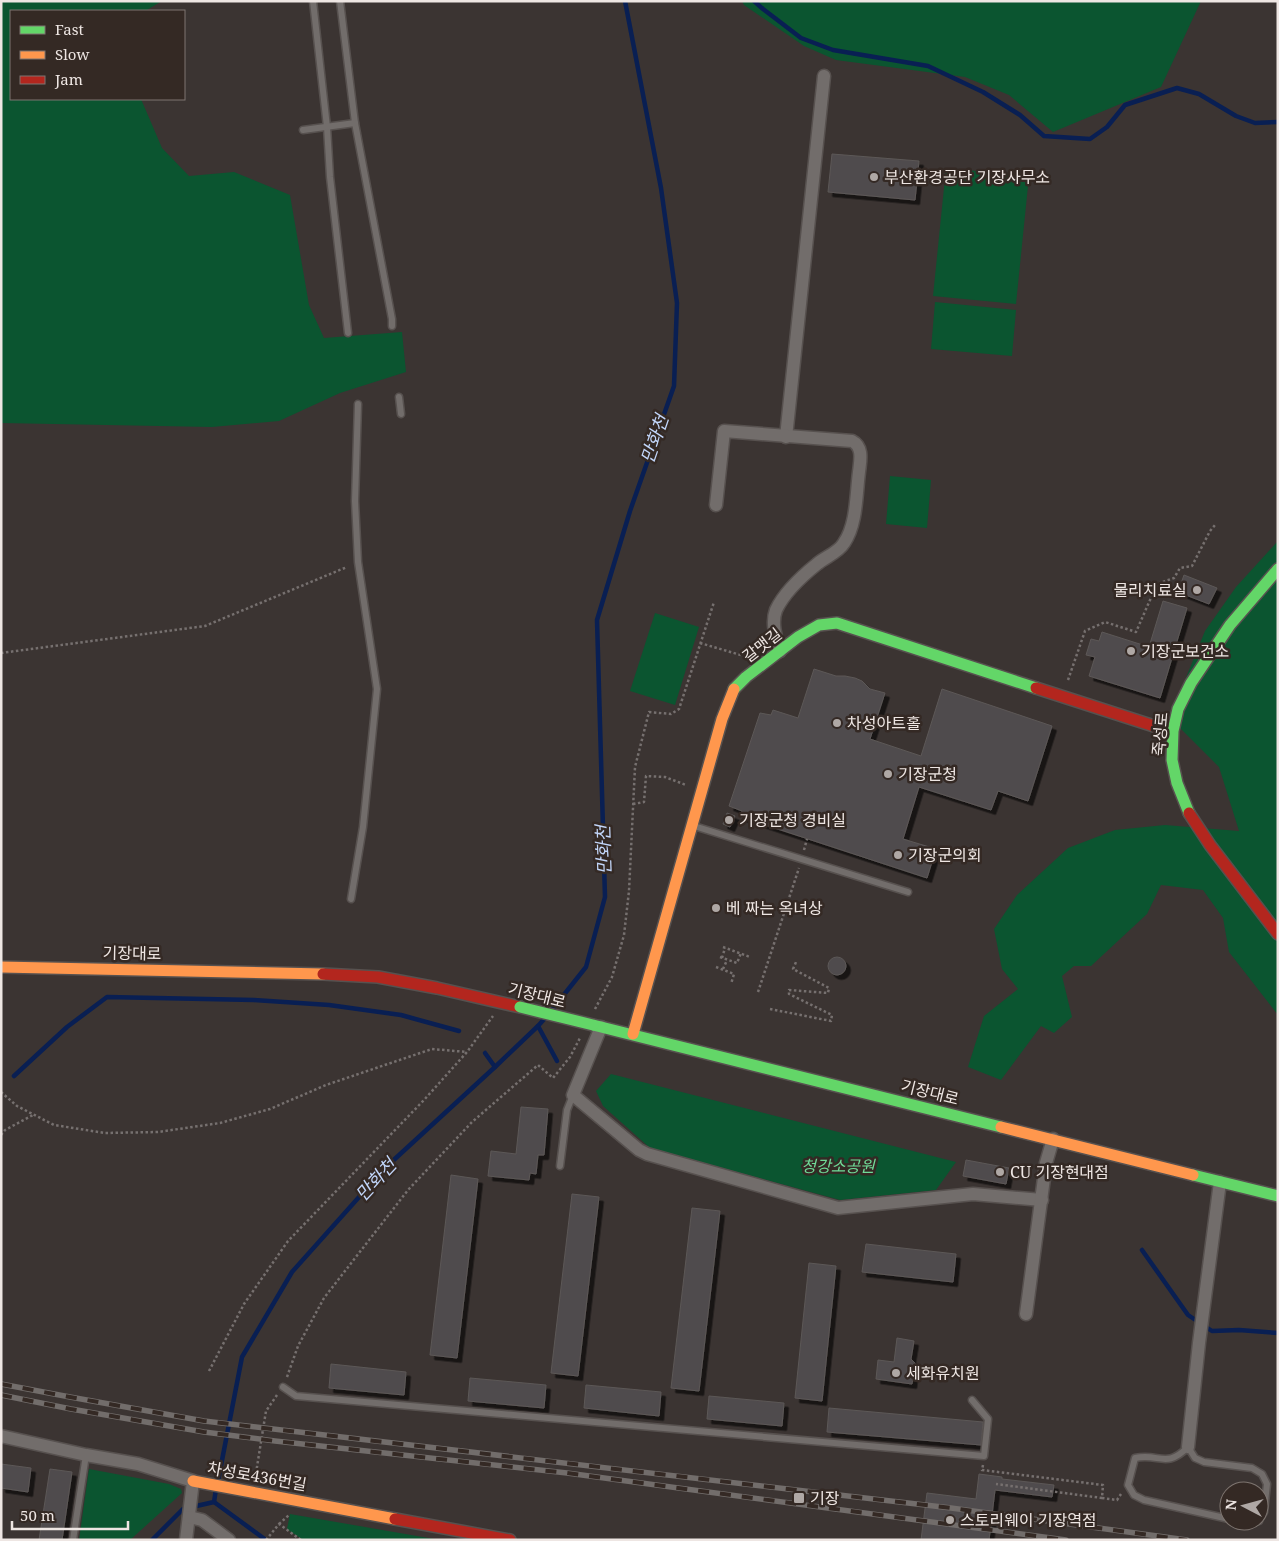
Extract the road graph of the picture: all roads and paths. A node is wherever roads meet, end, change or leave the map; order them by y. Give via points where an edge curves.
1 (314, 1) edge
2 (340, 1) edge
3 (824, 76) dead end
4 (355, 123) junction
5 (327, 127) junction
6 (303, 130) dead end
7 (392, 326) dead end
8 (348, 333) dead end
9 (399, 397) dead end
10 (358, 404) dead end
11 (402, 414) dead end
12 (786, 437) junction
13 (716, 505) dead end
14 (1214, 525) dead end
15 (358, 562) junction
16 (1278, 569) edge
17 (714, 602) dead end
18 (700, 643) junction
19 (780, 651) junction
20 (1, 653) edge
21 (756, 670) junction
22 (1063, 696) junction
23 (1154, 726) dead end
24 (702, 790) junction
25 (633, 804) junction
26 (692, 826) junction
27 (807, 839) dead end
28 (801, 859) junction
29 (908, 892) dead end
30 (351, 899) dead end
31 (1278, 934) edge
32 (740, 953) junction
33 (750, 957) dead end
34 (727, 960) junction
35 (796, 962) dead end
36 (1, 967) edge
37 (716, 967) dead end
38 (723, 969) junction
39 (730, 984) dead end
40 (758, 992) dead end
41 (502, 1003) junction
42 (770, 1009) dead end
43 (595, 1023) junction
44 (582, 1033) dead end
45 (633, 1034) junction
46 (468, 1052) junction
47 (1, 1092) edge
48 (572, 1095) junction
49 (33, 1115) junction
50 (1, 1135) edge
51 (1053, 1139) junction
52 (560, 1166) dead end
53 (1220, 1182) junction
54 (1278, 1196) edge
55 (1042, 1200) junction
56 (1026, 1314) dead end
57 (209, 1371) dead end
58 (283, 1387) junction
59 (972, 1400) dead end
60 (1, 1436) edge
61 (1188, 1447) junction
62 (86, 1455) junction
63 (984, 1456) junction
64 (1266, 1481) edge
65 (996, 1484) dead end
66 (1128, 1485) junction
67 (196, 1486) junction
68 (1102, 1498) junction
69 (300, 1500) junction
70 (189, 1516) junction
71 (1219, 1517) edge
72 (286, 1518) junction
73 (289, 1522) dead end
74 (279, 1524) junction
75 (73, 1540) edge
76 (186, 1540) edge
77 (229, 1540) edge
78 (266, 1540) edge
79 (301, 1540) edge
80 (510, 1540) edge

1 - 5 lane
2 - 4 lane
3 - 12 street
4 - 5 lane
4 - 7 lane
5 - 6 lane
5 - 8 lane
9 - 11 lane
10 - 15 lane via 355,501
12 - 13 street via 724,432
12 - 19 street via 852,441 858,445 860,455 853,519 847,538 841,548 818,563 782,600 774,618
14 - 22 path via 1192,566 1180,568 1174,578 1157,584 1136,632 1104,622 1085,630
15 - 20 path via 205,626
15 - 30 lane via 377,689 364,827
16 - 31 main road, 죽성로 via 1230,625 1191,683 1178,708 1172,760 1188,811
17 - 18 path
18 - 21 path via 744,656
18 - 25 path via 679,709 670,714 649,712 635,767
19 - 21 main road, 갈맷길
19 - 22 main road, 갈맷길 via 819,624 837,623
21 - 24 main road, 갈맷길 via 732,691
22 - 23 main road, 갈맷길
24 - 25 path via 665,777 646,776 644,802
24 - 26 main road, 갈맷길
25 - 43 path via 624,935
26 - 28 lane
26 - 45 main road, 갈맷길
27 - 28 path
28 - 29 lane
28 - 40 path
32 - 33 path
32 - 34 path via 737,963
32 - 34 path via 724,947 721,957
34 - 38 path
35 - 42 path via 793,969 829,988 828,993 789,990 789,994 832,1015 831,1021
36 - 41 main road, 기장대로 via 338,974 378,977
37 - 38 path
38 - 39 path via 734,974
41 - 43 main road, 기장대로, bridge
41 - 46 path
43 - 45 main road, 기장대로
43 - 48 street
44 - 58 path via 570,1057 553,1078 538,1066 472,1122 408,1190 324,1298 298,1346
45 - 51 main road, 기장대로
46 - 49 path via 432,1049 326,1084 270,1109 220,1123 158,1132 105,1133 54,1125
46 - 57 path via 288,1241 244,1304
47 - 49 path
48 - 52 lane
48 - 55 street via 647,1154 838,1208 973,1194
49 - 50 path
51 - 53 main road, 기장대로
51 - 55 street via 1046,1163
53 - 54 main road, 기장대로
53 - 61 street
55 - 56 street
58 - 63 lane via 296,1396
58 - 69 path via 266,1411 256,1474 298,1481
59 - 63 lane via 988,1419
60 - 62 street, 차성로436번길
61 - 64 lane via 1195,1458 1204,1462 1252,1468 1262,1474
61 - 66 lane via 1170,1460 1135,1458
62 - 67 street, 차성로436번길 via 138,1464
62 - 75 lane
63 - 68 path via 982,1470 1104,1485
65 - 68 path
66 - 68 path via 1116,1500
66 - 71 lane via 1134,1495 1144,1500
67 - 69 main road, 차성로436번길 via 229,1487
67 - 70 street
69 - 72 path via 298,1508
69 - 80 main road, 차성로436번길
70 - 76 street
70 - 77 street via 202,1520
72 - 73 path
72 - 74 path
74 - 78 path
74 - 79 path

